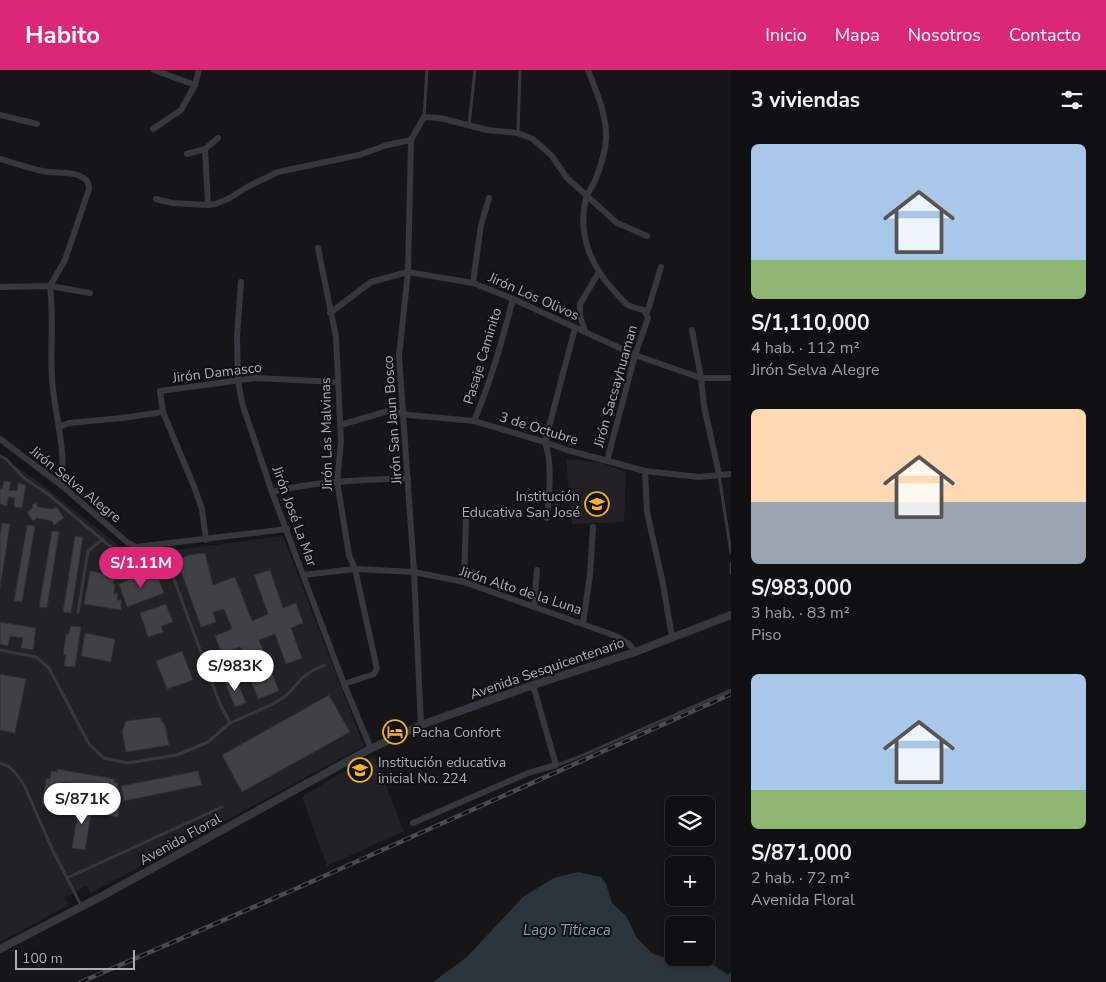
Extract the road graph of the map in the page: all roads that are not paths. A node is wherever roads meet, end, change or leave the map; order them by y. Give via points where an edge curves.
1 (154, 70) edge
2 (199, 70) edge
3 (427, 70) edge
4 (475, 70) edge
5 (520, 70) edge
6 (588, 70) edge
7 (195, 85) junction
8 (0, 115) edge
9 (424, 117) junction
10 (37, 124) dead end
11 (469, 125) junction
12 (153, 129) dead end
13 (518, 133) junction
14 (218, 138) dead end
15 (411, 140) junction
16 (205, 149) junction
17 (187, 154) dead end
18 (0, 159) edge
19 (587, 197) junction
20 (489, 198) dead end
21 (156, 199) dead end
22 (208, 205) junction
23 (647, 236) dead end
24 (318, 248) dead end
25 (661, 267) dead end
26 (408, 272) junction
27 (599, 272) junction
28 (241, 282) dead end
29 (473, 283) junction
30 (50, 286) junction
31 (0, 287) edge
32 (90, 293) dead end
33 (513, 299) junction
34 (330, 313) junction
35 (648, 315) junction
36 (575, 328) junction
37 (692, 330) dead end
38 (585, 332) junction
39 (635, 355) junction
40 (701, 378) junction
41 (731, 378) edge
42 (238, 380) junction
43 (338, 382) junction
44 (163, 412) junction
45 (403, 413) junction
46 (474, 421) junction
47 (340, 425) junction
48 (59, 428) junction
49 (0, 439) edge
50 (545, 442) junction
51 (0, 456) edge
52 (607, 461) junction
53 (645, 471) junction
54 (719, 474) junction
55 (731, 474) edge
56 (408, 478) junction
57 (337, 481) junction
58 (61, 485) junction
59 (272, 492) junction
60 (466, 517) dead end
61 (548, 518) dead end
62 (593, 527) dead end
63 (287, 529) junction
64 (103, 539) junction
65 (206, 540) junction
66 (731, 552) edge
67 (731, 564) edge
68 (355, 568) junction
69 (537, 570) dead end
70 (414, 572) junction
71 (731, 573) edge
72 (303, 576) junction
73 (464, 582) junction
74 (534, 607) junction
75 (78, 612) dead end
76 (731, 615) edge
77 (582, 623) junction
78 (672, 637) junction
79 (0, 650) edge
80 (635, 652) junction
81 (326, 665) dead end
82 (344, 684) junction
83 (533, 685) junction
84 (731, 690) edge
85 (230, 723) junction
86 (421, 725) junction
87 (371, 749) junction
88 (0, 763) edge
89 (556, 765) junction
90 (222, 807) dead end
91 (413, 823) dead end
92 (67, 878) junction
93 (81, 906) junction
94 (0, 949) edge

1 - 7 street
2 - 7 street
3 - 9 lane
4 - 11 lane
5 - 13 lane
6 - 19 street via 606,122 606,141
7 - 12 street via 180,110
8 - 10 street
9 - 11 street
9 - 15 street, Jirón San Jaun Bosco
11 - 13 street
13 - 19 street via 533,139 552,156 567,178
14 - 16 street
15 - 22 street via 278,172 228,199
15 - 26 street, Jirón San Jaun Bosco
16 - 17 street
16 - 22 street
18 - 30 street via 45,172 71,174 86,179 89,184 65,260
19 - 23 street via 617,223
19 - 27 street via 582,222 586,244
20 - 29 street via 481,225
21 - 22 street
24 - 34 street, Jirón Las Malvinas
25 - 35 street, Jirón Sacsayhuaman
26 - 29 street, Jirón Los Olivos
26 - 34 street, Jirón Los Olivos via 371,282
26 - 45 street, Jirón San Jaun Bosco via 399,356
27 - 35 street via 628,305 644,310
27 - 38 street via 580,304
28 - 42 street, Jirón José La Mar
29 - 33 street, Jirón Los Olivos
30 - 31 street
30 - 32 street
30 - 48 street via 53,306 52,379
33 - 36 street, Jirón Los Olivos
33 - 46 street, Pasaje Caminito via 488,388
34 - 43 street, Jirón Las Malvinas via 336,337
35 - 39 street, Jirón Sacsayhuaman
36 - 38 street, Jirón Los Olivos
36 - 50 street
37 - 40 street
38 - 39 street, Jirón Los Olivos
39 - 40 street, Jirón Los Olivos
39 - 52 street, Jirón Sacsayhuaman
40 - 41 street, Jirón Los Olivos
40 - 54 street
42 - 43 street, Jirón Damasco
42 - 44 street, Jirón Damasco via 160,391
42 - 59 street, Jirón José La Mar via 242,403
43 - 47 street, Jirón Las Malvinas
44 - 48 street via 69,423
44 - 65 street via 202,509
45 - 46 street, 3 de Octubre
45 - 47 street, 3 de Octubre via 388,411
45 - 56 street, Jirón San Jaun Bosco
46 - 50 street, 3 de Octubre
47 - 57 street, Jirón Las Malvinas
48 - 58 street via 64,463
49 - 58 street, Jirón Selva Alegre
50 - 52 street, 3 de Octubre
50 - 61 street via 550,469
51 - 64 lane
52 - 53 street, 3 de Octubre
53 - 54 street, 3 de Octubre via 699,477
53 - 78 street via 648,512
54 - 55 street, 3 de Octubre
54 - 66 lane
56 - 57 street
56 - 70 street, Jirón San Jaun Bosco
57 - 59 street via 304,484
57 - 68 street, Jirón Las Malvinas via 348,556
58 - 65 street, Jirón Selva Alegre via 136,547
59 - 63 street, Jirón José La Mar
60 - 73 street
62 - 77 street
63 - 65 street, Jirón Selva Alegre
63 - 72 street, Jirón José La Mar
64 - 75 lane via 88,551
64 - 85 lane via 128,559 156,562 171,571
67 - 71 lane
68 - 70 street, Jirón Alto de la Luna
68 - 72 street, Jirón Alto de la Luna
68 - 82 street, Jirón Las Malvinas via 377,669 374,674
69 - 74 street
70 - 73 street, Jirón Alto de la Luna
70 - 86 street, Jirón San Jaun Bosco
72 - 82 street, Jirón José La Mar
73 - 74 street, Jirón Alto de la Luna
74 - 77 street, Jirón Alto de la Luna
76 - 78 street, Avenida Sesquicentenario
77 - 80 street, Jirón Alto de la Luna via 616,636
78 - 80 street, Avenida Sesquicentenario
79 - 85 lane via 36,657 49,668 89,744 104,758 128,763 177,755 208,742
80 - 83 street, Avenida Sesquicentenario
81 - 85 lane via 310,672 273,704
82 - 87 street, Jirón José La Mar
83 - 86 street, Avenida Sesquicentenario
83 - 89 street
84 - 89 lane
86 - 87 street, Avenida Sesquicentenario
87 - 93 street, Avenida Floral
88 - 92 lane via 15,772 24,784
89 - 91 street via 528,772
90 - 92 lane
92 - 93 lane
93 - 94 street, Avenida Floral

